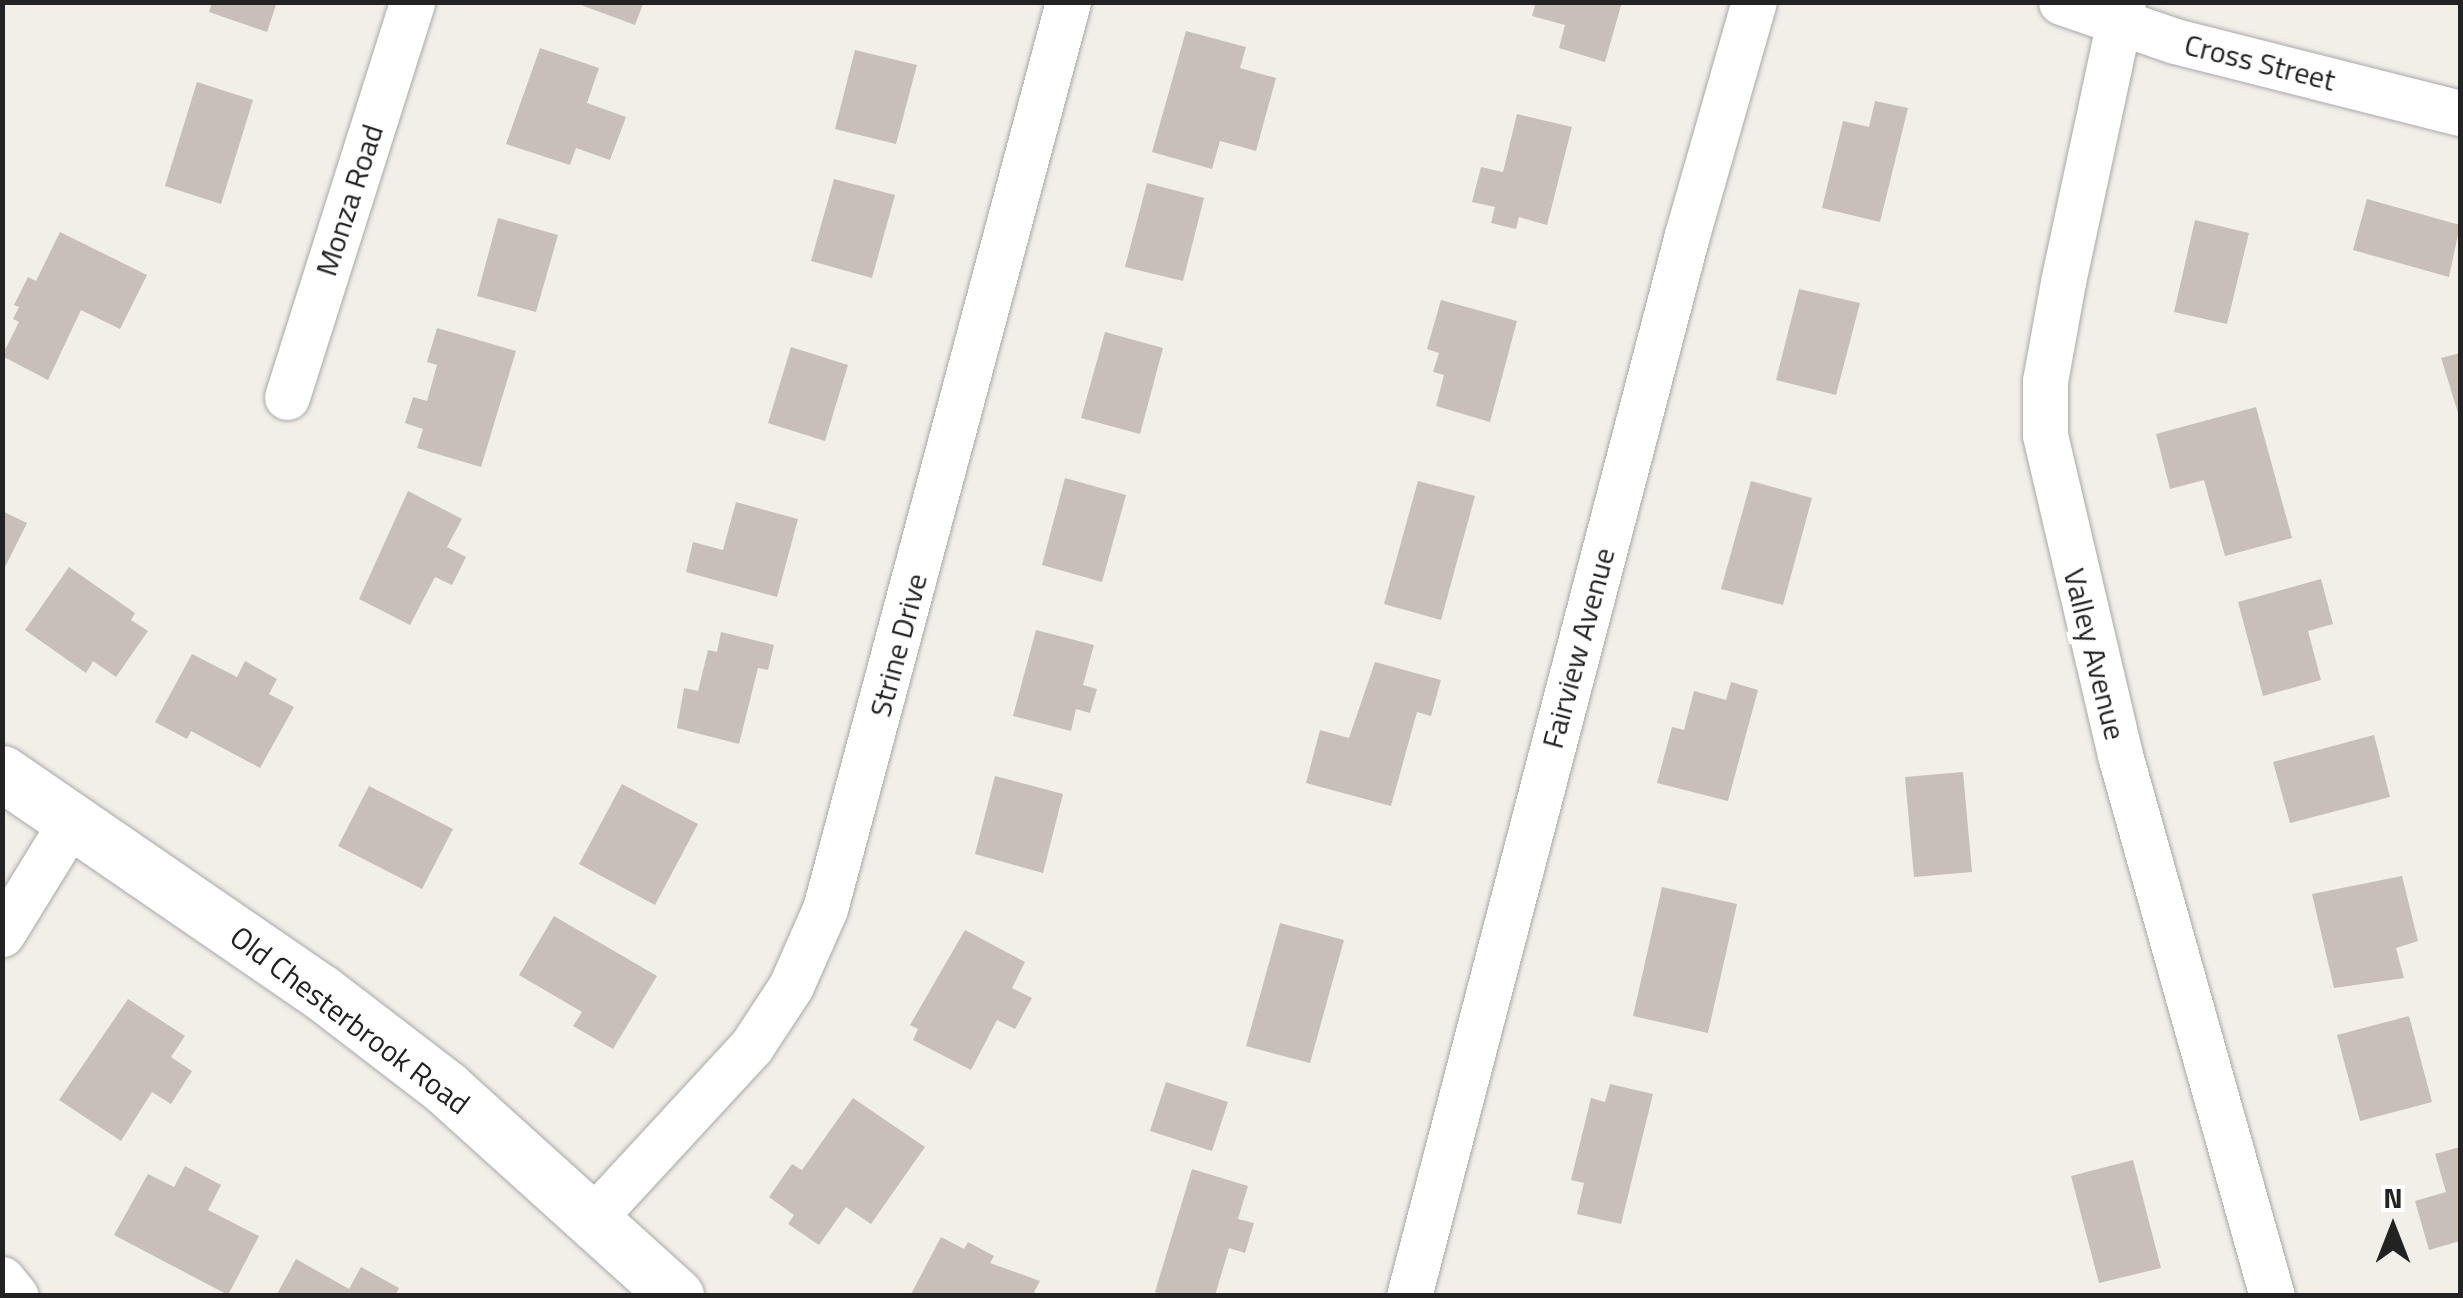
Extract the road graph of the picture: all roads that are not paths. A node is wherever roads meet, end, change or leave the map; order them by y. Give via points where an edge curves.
1 (412, 2) edge
2 (1068, 2) edge
3 (1754, 2) edge
4 (2061, 2) edge
5 (2121, 12) edge
6 (2460, 113) edge
7 (286, 397) dead end
8 (2, 773) edge
9 (72, 820) junction
10 (2, 934) edge
11 (593, 1218) junction
12 (2, 1279) edge
13 (16, 1296) edge
14 (676, 1296) edge
15 (1409, 1296) edge
16 (2272, 1296) edge

1 - 7 street, Monza Road
2 - 11 street, Strine Drive via 825,909 752,1048
3 - 15 street, Fairview Avenue
4 - 5 street, Cross Street
5 - 6 street, Cross Street
5 - 16 street, Valley Avenue via 2045,380 2045,435 2120,755
8 - 9 street, Old Chesterbrook Road
9 - 10 street
9 - 11 street, Old Chesterbrook Road via 446,1088
11 - 14 street, Old Chesterbrook Road
12 - 13 street

